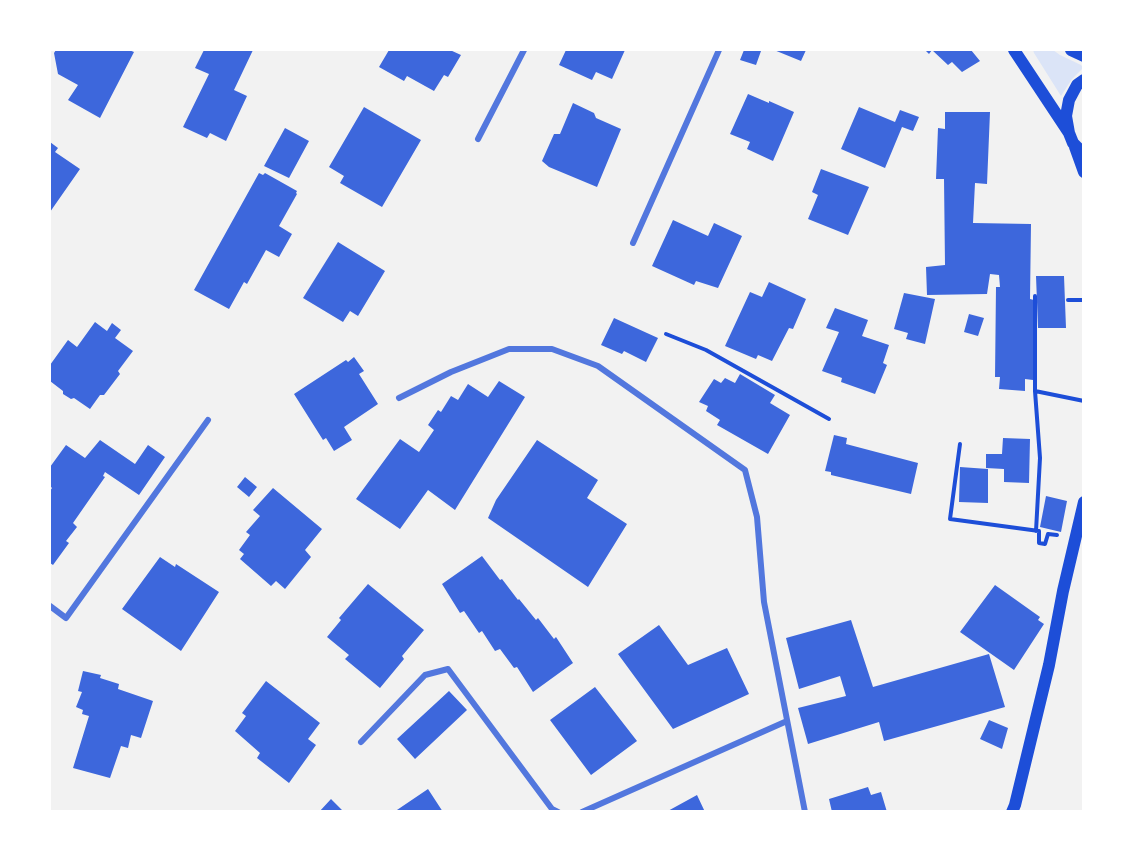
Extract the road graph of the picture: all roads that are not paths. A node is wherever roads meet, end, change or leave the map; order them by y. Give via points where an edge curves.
1 (524, 50) edge
2 (719, 50) edge
3 (1014, 50) edge
4 (1071, 50) edge
5 (1083, 56) edge
6 (1083, 80) edge
7 (1071, 138) junction
8 (478, 139) dead end
9 (1083, 154) edge
10 (1083, 172) edge
11 (633, 243) dead end
12 (399, 398) dead end
13 (208, 420) dead end
14 (1083, 502) edge
15 (50, 606) edge
16 (787, 721) junction
17 (361, 742) dead end
18 (558, 812) edge
19 (582, 812) edge
20 (805, 812) edge
21 (1012, 812) edge

1 - 8 street
2 - 11 street
3 - 7 main road
4 - 5 main road
6 - 7 main road via 1069,100 1066,116
7 - 9 main road
7 - 10 main road
12 - 16 street via 509,349 552,349 598,366 744,470 757,517 764,602
13 - 15 street via 66,618
14 - 21 main road via 1049,665
16 - 19 street
16 - 20 street
17 - 18 street via 425,675 448,669

